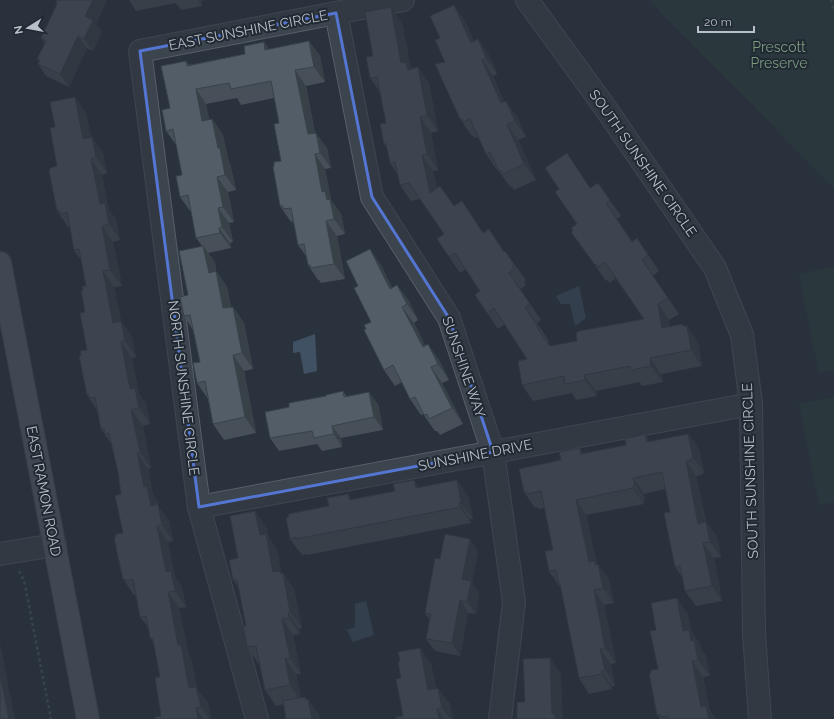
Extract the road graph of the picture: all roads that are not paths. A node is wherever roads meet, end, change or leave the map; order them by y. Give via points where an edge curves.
1 (403, 0) edge
2 (527, 0) edge
3 (336, 13) junction
4 (140, 51) joint
5 (1, 274) edge
6 (751, 404) junction
7 (493, 452) junction
8 (199, 507) junction
9 (55, 545) junction
10 (8, 561) edge
11 (88, 719) edge
12 (257, 719) edge
13 (500, 719) edge
14 (760, 719) edge

1 - 3 street, EAST SUNSHINE CIRCLE
2 - 6 street, SOUTH SUNSHINE CIRCLE via 604,106 715,268 742,335
3 - 4 street, EAST SUNSHINE CIRCLE
3 - 7 street, SUNSHINE WAY via 372,197 449,318
4 - 8 street, NORTH SUNSHINE CIRCLE
5 - 9 main road, EAST RAMON ROAD
6 - 7 street, SUNSHINE DRIVE
6 - 14 street, SOUTH SUNSHINE CIRCLE via 754,633
7 - 8 street, SUNSHINE DRIVE
7 - 13 street, SUNSHINE WAY via 514,602
8 - 12 street, NORTH SUNSHINE CIRCLE
9 - 10 street
9 - 11 main road, EAST RAMON ROAD

